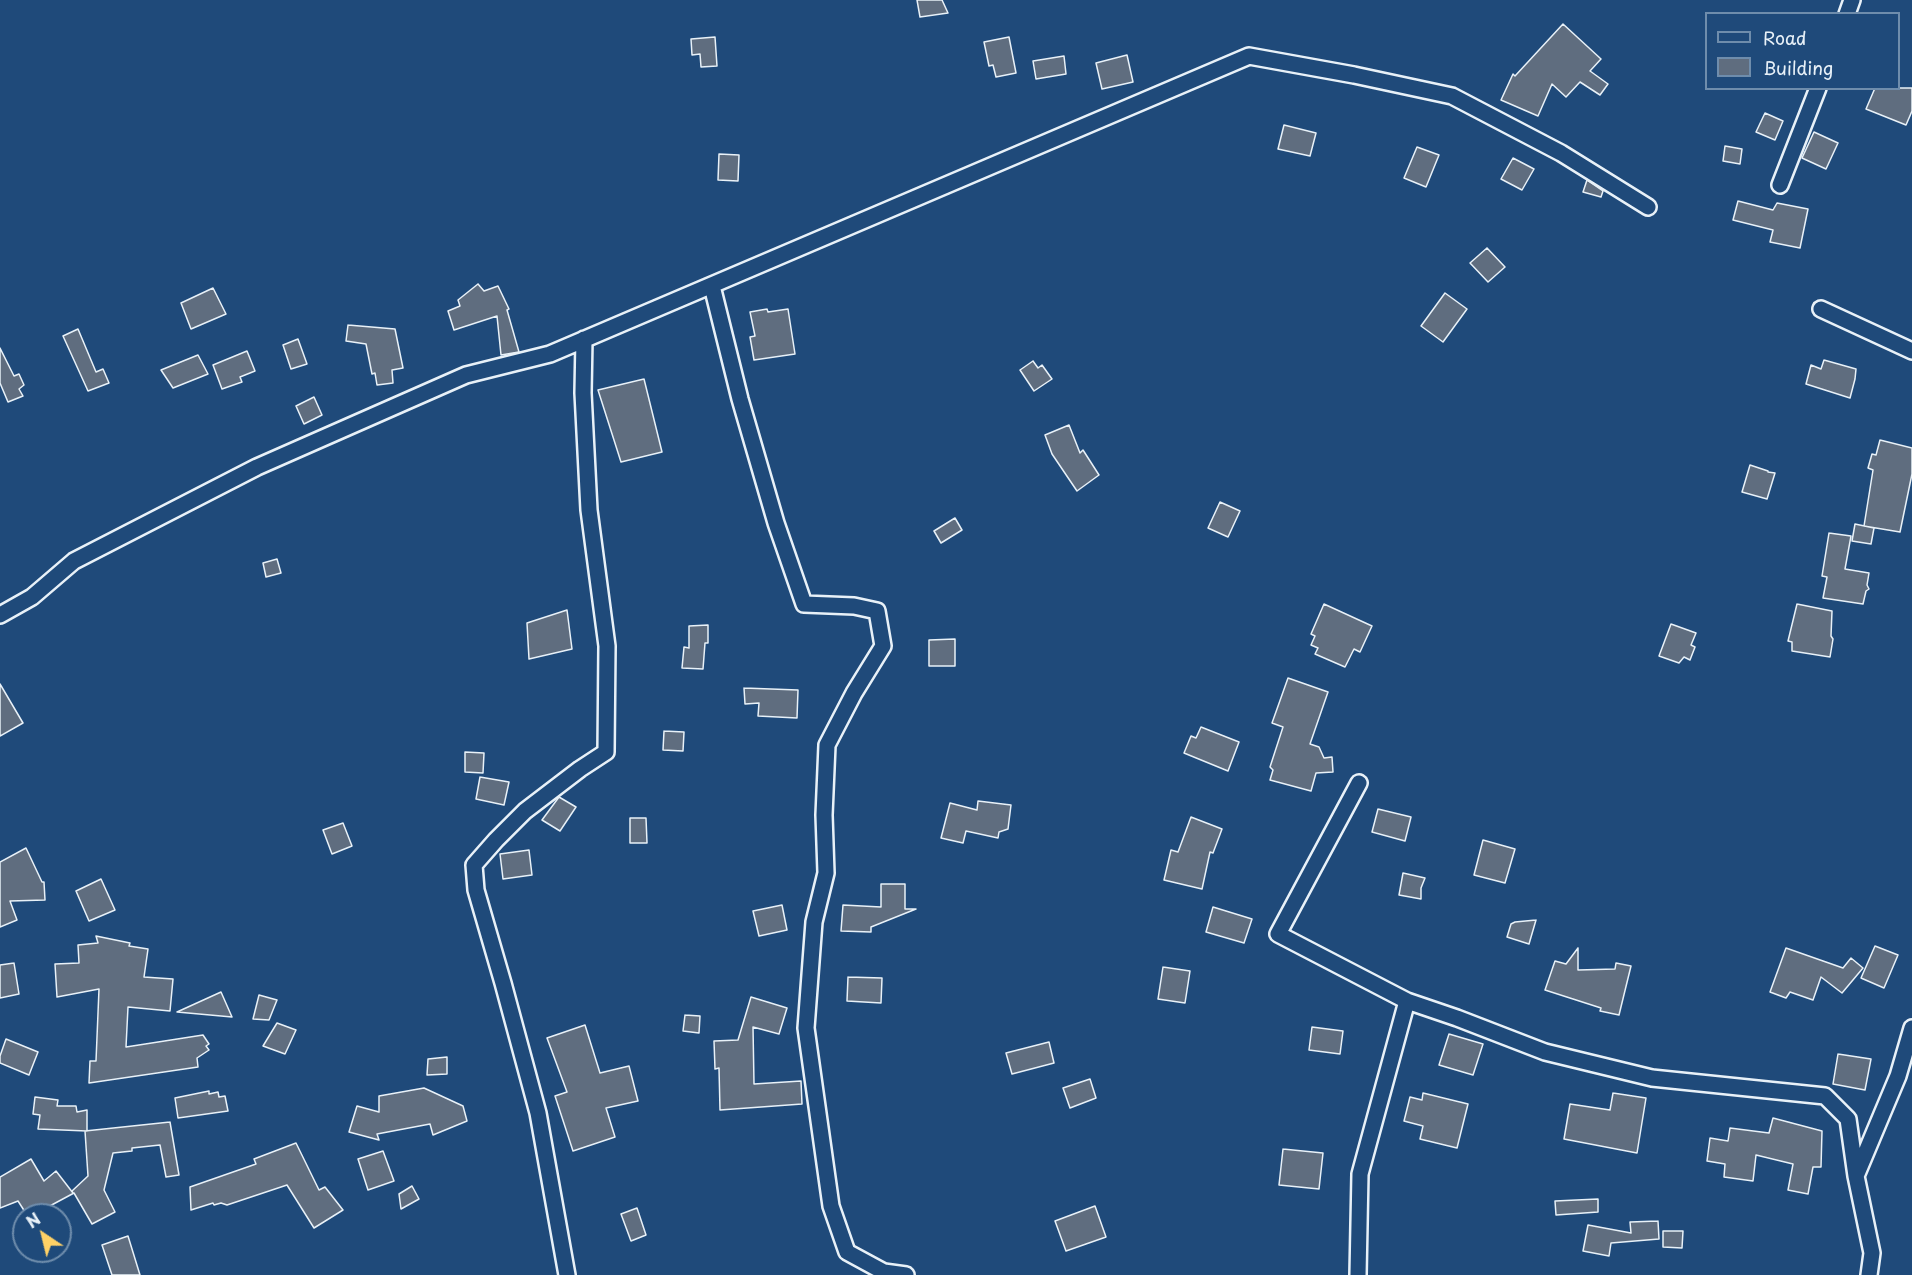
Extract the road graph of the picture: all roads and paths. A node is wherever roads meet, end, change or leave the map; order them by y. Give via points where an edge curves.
1 (1817, 90) edge
2 (1780, 185) dead end
3 (1648, 207) dead end
4 (712, 286) junction
5 (1821, 309) dead end
6 (584, 339) junction
7 (1912, 351) edge
8 (0, 615) edge
9 (1359, 783) dead end
10 (1407, 1001) junction
11 (1912, 1028) edge
12 (1856, 1176) junction
13 (567, 1275) edge
14 (906, 1275) edge
15 (1358, 1275) edge
16 (1869, 1275) edge

1 - 2 street
3 - 4 street via 1561,153 1452,96 1249,56
4 - 6 street
4 - 14 street via 740,399 804,604 854,606 877,612 883,646 827,745 826,873 814,922 806,1028 831,1206 847,1252 884,1272
5 - 7 street
6 - 8 street via 550,354 466,375 256,467 74,561 32,597
6 - 13 street via 589,510 607,646 606,752 525,811 474,865 476,890 538,1113
9 - 10 street via 1278,934
10 - 12 street via 1545,1052 1652,1078 1825,1096 1848,1119
10 - 15 street via 1360,1174
11 - 12 street via 1898,1076
12 - 16 street via 1872,1253

